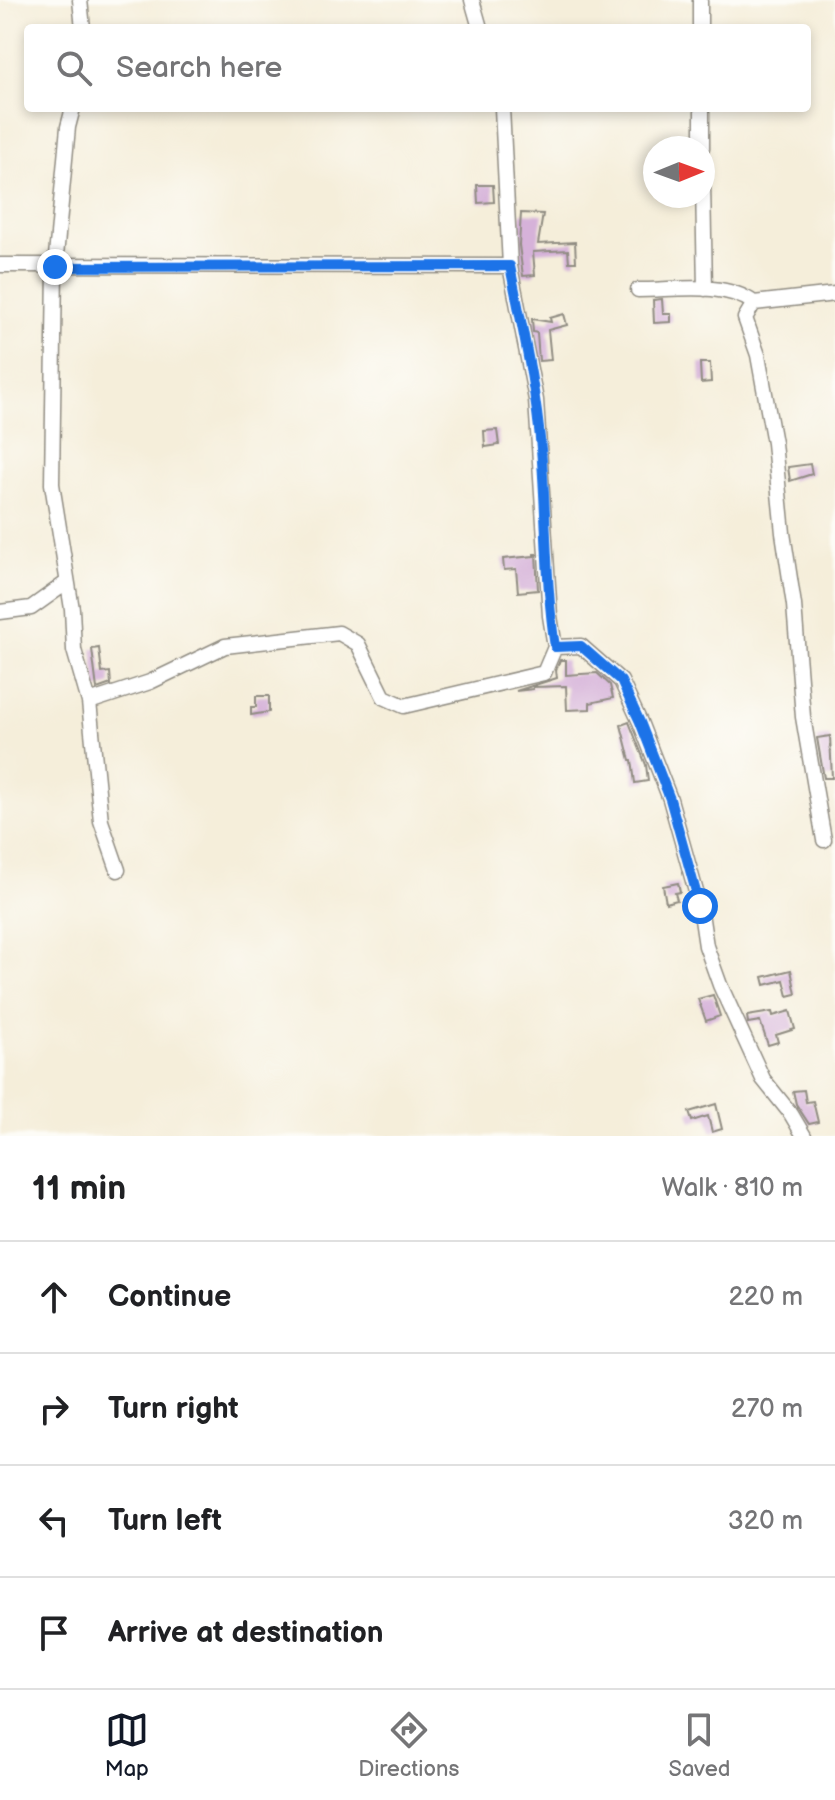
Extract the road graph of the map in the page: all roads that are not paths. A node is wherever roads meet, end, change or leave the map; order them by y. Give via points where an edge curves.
1 (80, 0) edge
2 (472, 0) edge
3 (700, 0) edge
4 (83, 24) edge
5 (479, 24) edge
6 (700, 24) edge
7 (72, 112) edge
8 (502, 112) edge
9 (702, 112) edge
10 (702, 136) edge
11 (703, 208) edge
12 (0, 265) edge
13 (510, 266) junction
14 (55, 267) junction
15 (705, 289) junction
16 (638, 290) dead end
17 (835, 294) edge
18 (754, 303) junction
19 (66, 583) junction
20 (0, 612) edge
21 (555, 647) junction
22 (89, 702) junction
23 (824, 840) dead end
24 (118, 870) dead end
25 (804, 1136) edge

1 - 4 street
2 - 5 street
3 - 6 street
7 - 14 street
8 - 13 street
9 - 10 street
11 - 15 street
12 - 14 street
13 - 14 street
13 - 21 street via 536,400
14 - 19 street via 52,484
15 - 16 street
15 - 18 street via 741,294
17 - 18 street
18 - 23 street via 745,318 758,355 774,443 803,717
19 - 20 street via 31,608
19 - 22 street via 74,650
21 - 22 street via 544,673 404,706 384,697 358,644 339,633 225,646 150,682
21 - 25 street via 581,646 621,681 670,799 720,985 763,1079
22 - 24 street via 101,821

